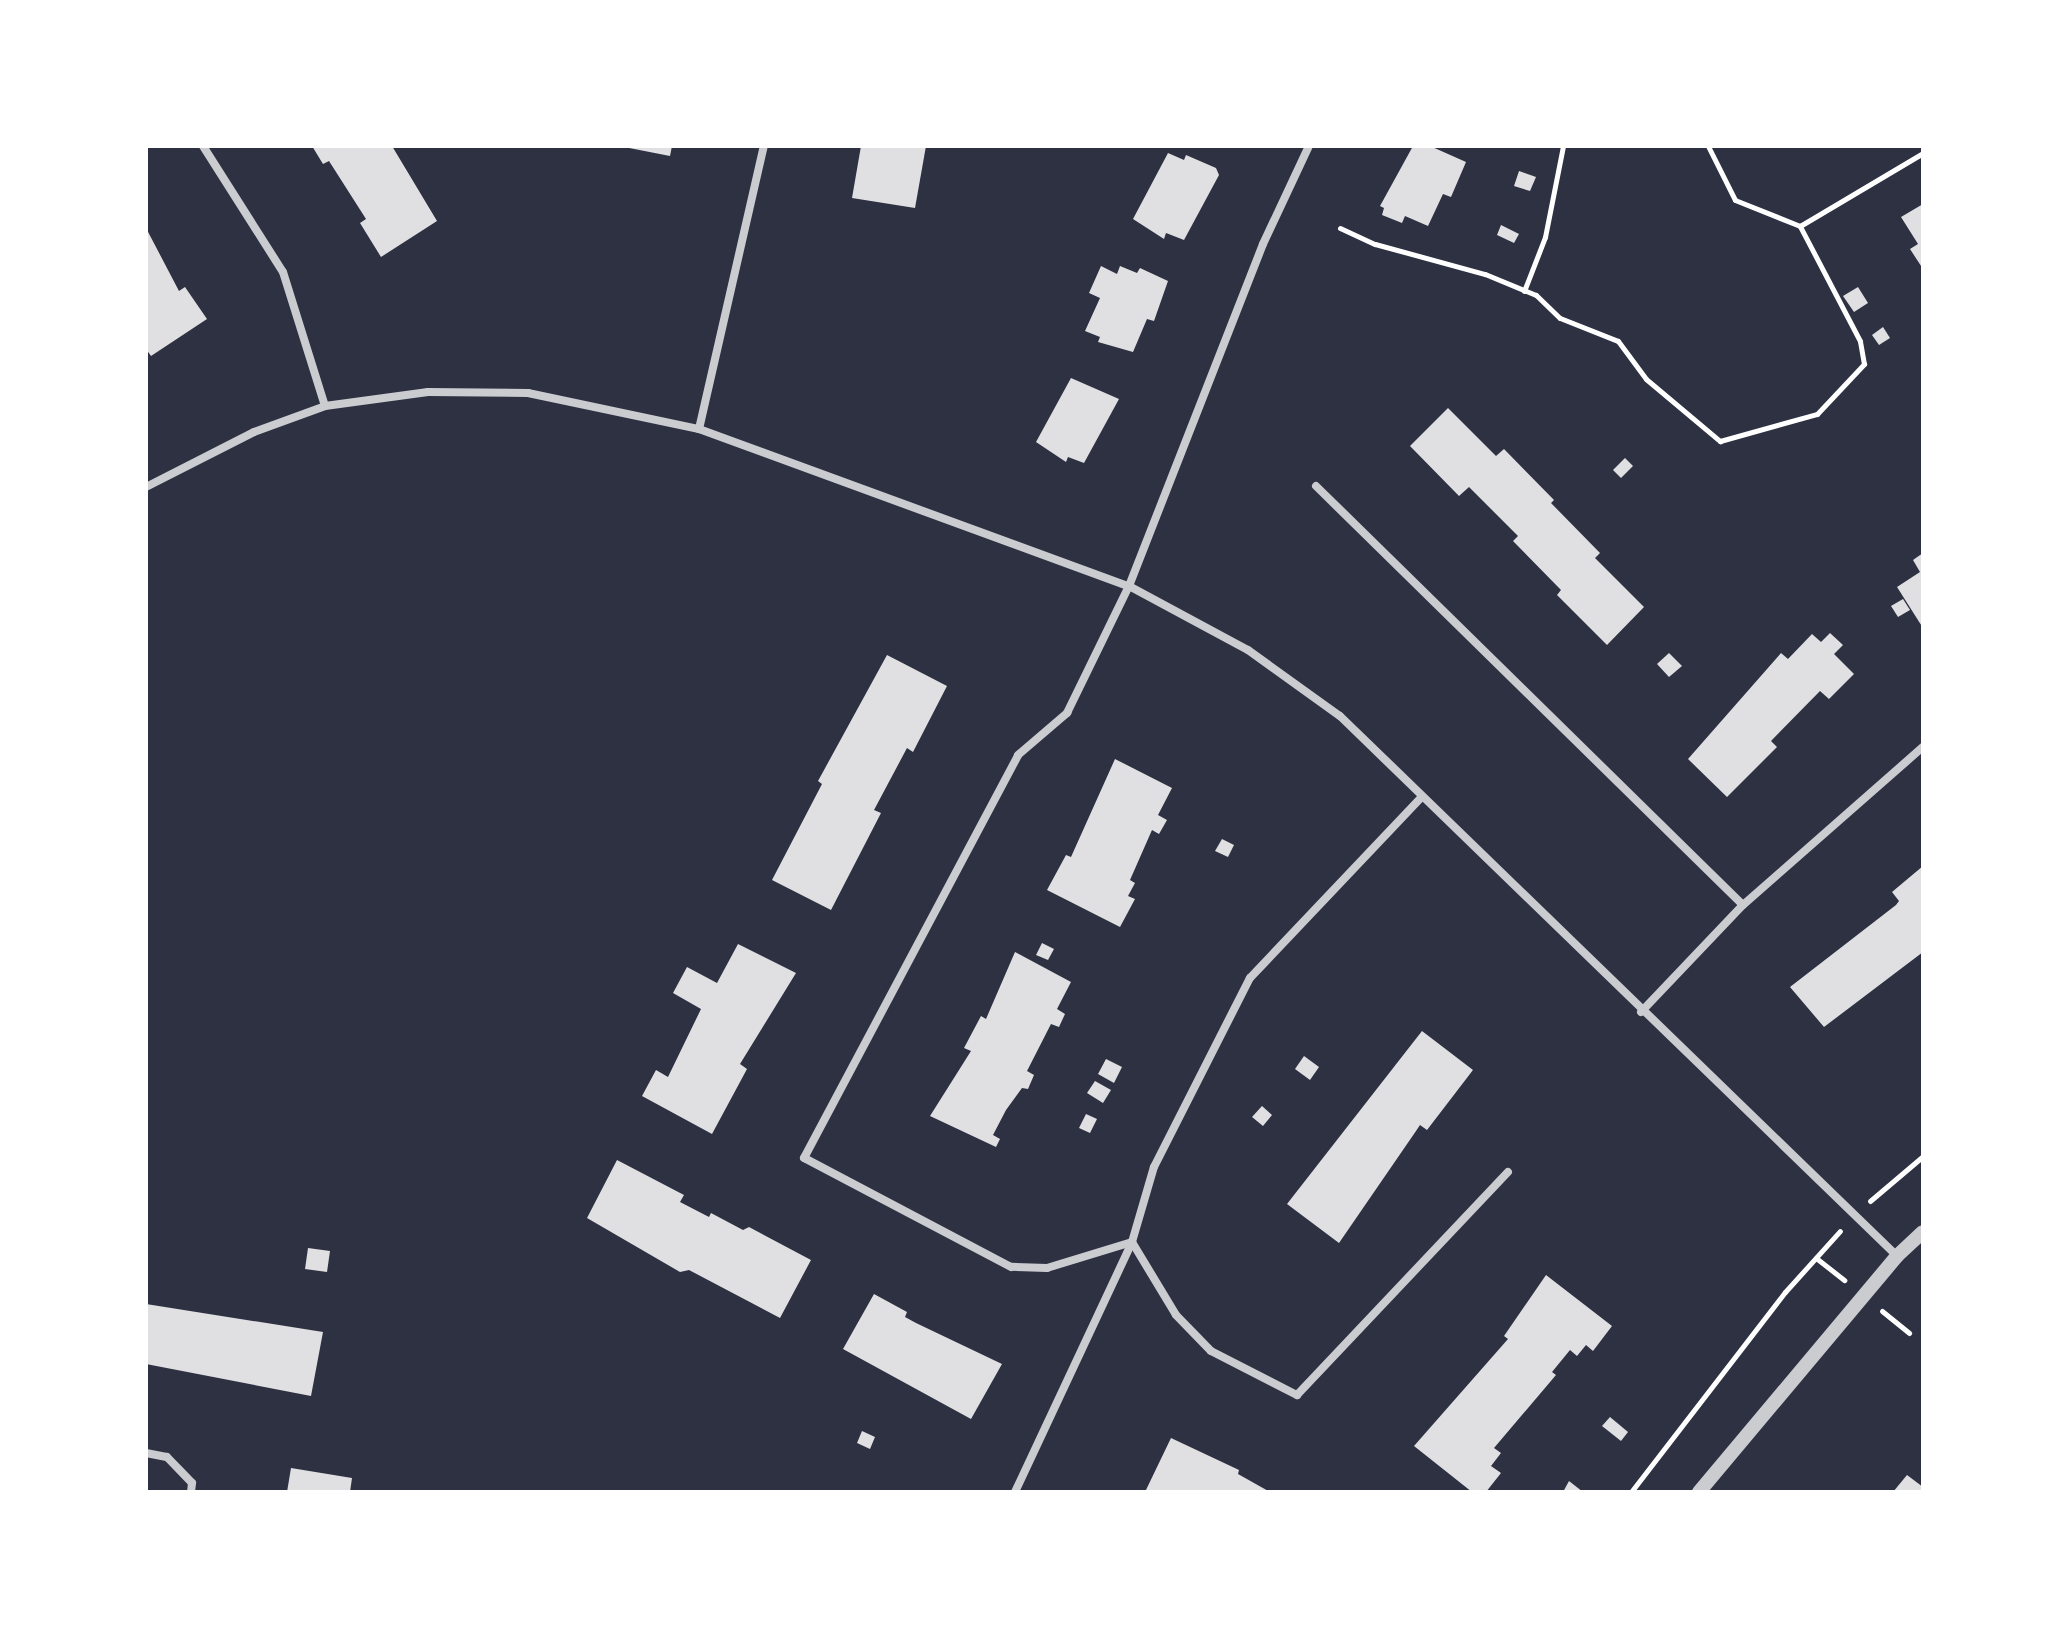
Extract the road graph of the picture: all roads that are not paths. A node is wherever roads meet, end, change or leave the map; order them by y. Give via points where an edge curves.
1 (203, 146) edge
2 (764, 146) edge
3 (1309, 146) edge
4 (325, 406) junction
5 (699, 429) junction
6 (1316, 486) dead end
7 (146, 487) edge
8 (1129, 586) junction
9 (1923, 747) edge
10 (1421, 798) junction
11 (1743, 905) junction
12 (1641, 1012) junction
13 (1508, 1172) dead end
14 (1923, 1232) edge
15 (1132, 1242) junction
16 (1897, 1256) junction
17 (146, 1453) edge
18 (191, 1492) edge
19 (1015, 1492) edge
20 (1699, 1492) edge

1 - 4 street via 283,272
2 - 5 street
3 - 8 street via 1263,244
4 - 5 street via 428,392 528,393
4 - 7 street via 254,432
5 - 8 street
6 - 11 street
8 - 10 street via 1248,650 1340,716
8 - 15 street via 1067,713 1018,755 804,1158 1011,1267 1047,1268
9 - 11 street
10 - 12 street
10 - 15 street via 1250,978 1154,1167
11 - 12 street
12 - 16 street
13 - 15 street via 1297,1395 1211,1351 1176,1315
14 - 16 street
15 - 19 street
16 - 20 street
17 - 18 street via 167,1457 192,1483

